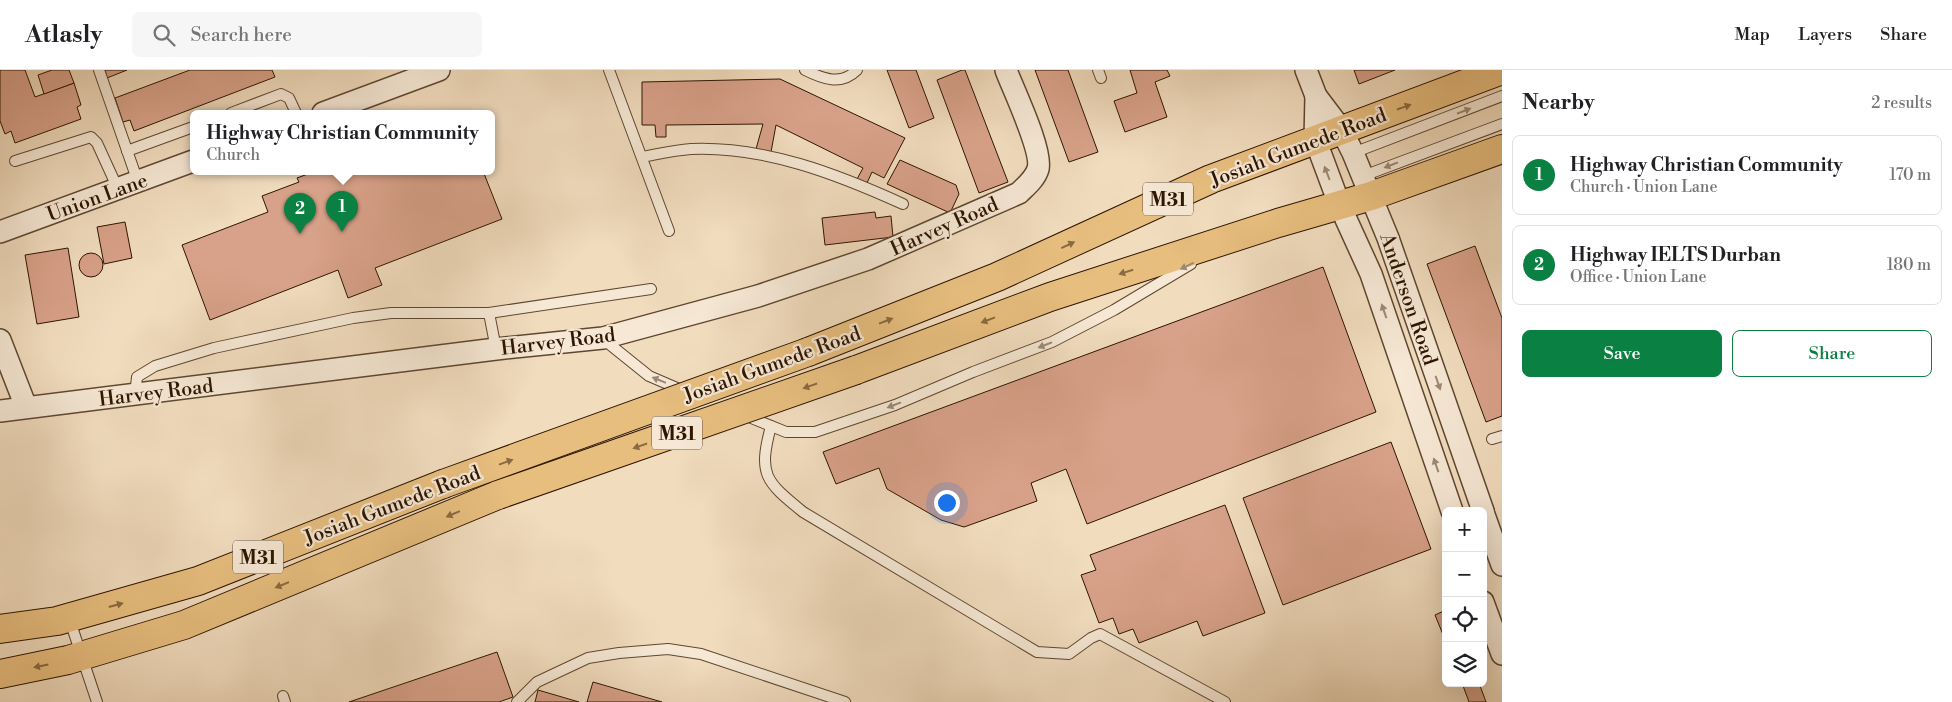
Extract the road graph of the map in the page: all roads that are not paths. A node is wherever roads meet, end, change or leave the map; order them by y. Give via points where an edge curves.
1 (99, 70) edge
2 (439, 70) edge
3 (806, 70) edge
4 (857, 70) edge
5 (1006, 70) edge
6 (1306, 70) edge
7 (1502, 70) edge
8 (613, 71) edge
9 (408, 75) edge
10 (1316, 96) junction
11 (1502, 96) edge
12 (239, 110) edge
13 (295, 110) edge
14 (330, 110) edge
15 (1502, 124) edge
16 (190, 128) edge
17 (1341, 129) junction
18 (1315, 139) junction
19 (1502, 149) edge
20 (127, 151) junction
21 (1353, 153) junction
22 (642, 157) junction
23 (15, 161) dead end
24 (190, 162) edge
25 (138, 182) junction
26 (1367, 186) junction
27 (118, 189) junction
28 (903, 204) dead end
29 (1340, 206) junction
30 (1278, 223) junction
31 (669, 231) dead end
32 (0, 232) edge
33 (651, 289) dead end
34 (489, 313) junction
35 (603, 338) junction
36 (0, 340) edge
37 (496, 349) junction
38 (135, 395) junction
39 (26, 407) junction
40 (0, 411) edge
41 (771, 426) junction
42 (1451, 507) edge
43 (1482, 507) edge
44 (1487, 526) edge
45 (1497, 564) edge
46 (1487, 613) edge
47 (68, 618) junction
48 (0, 629) edge
49 (1502, 654) edge
50 (82, 656) junction
51 (0, 674) edge
52 (97, 702) edge
53 (517, 702) edge
54 (845, 702) edge
55 (1224, 702) edge

1 - 20 lane
2 - 9 street
3 - 4 lane via 822,78 842,80
5 - 35 street, Harvey Road via 1036,147 1039,167 1019,193 868,259 758,296
6 - 10 street, Anderson Road
17 -> 7 main road, Josiah Gumede Road / M31
8 - 22 lane
9 - 14 street
10 - 17 street, Anderson Road
10 - 18 street, Anderson Road
21 -> 11 lane
12 - 13 lane via 281,94 289,98
15 -> 26 lane
16 - 20 lane
17 - 18 main road, Josiah Gumede Road / M31
17 - 21 street, Anderson Road
29 -> 18 street, Anderson Road
47 -> 18 main road, Josiah Gumede Road / M31, bridge via 198,581 443,484 808,352 997,277 1211,179
19 - 26 main road, Josiah Gumede Road / M31
20 - 25 lane
21 - 26 street, Anderson Road
22 - 28 lane via 689,149 759,155 826,172
22 - 31 lane
23 - 27 lane via 91,137 97,143
24 - 25 street, Union Lane
25 - 27 street, Union Lane
26 - 29 main road, Josiah Gumede Road / M31
26 -> 43 street, Anderson Road
27 - 32 street, Union Lane
29 - 30 main road, Josiah Gumede Road / M31
42 -> 29 street, Anderson Road via 1371,274
30 -> 41 lane via 1181,268 1114,310 1052,342 895,405 815,432 786,432
30 -> 50 main road, Josiah Gumede Road / M31, bridge via 1050,297 856,370 498,495 184,625
33 - 34 lane
34 - 37 lane
34 - 38 lane via 391,313 214,348 143,372 136,380
35 - 37 street, Harvey Road
41 -> 35 lane via 649,376
36 - 39 street
37 - 38 street, Harvey Road
38 - 39 street, Harvey Road
39 - 40 street, Harvey Road
41 - 55 lane via 764,452 765,470 770,482 802,512 1037,652 1070,654 1100,634
44 - 45 street, Anderson Road
46 - 49 street
47 - 48 main road, Josiah Gumede Road / M31
47 - 50 lane
50 -> 51 main road, Josiah Gumede Road / M31
50 - 52 lane
53 - 54 lane via 537,682 588,658 668,649 701,654

